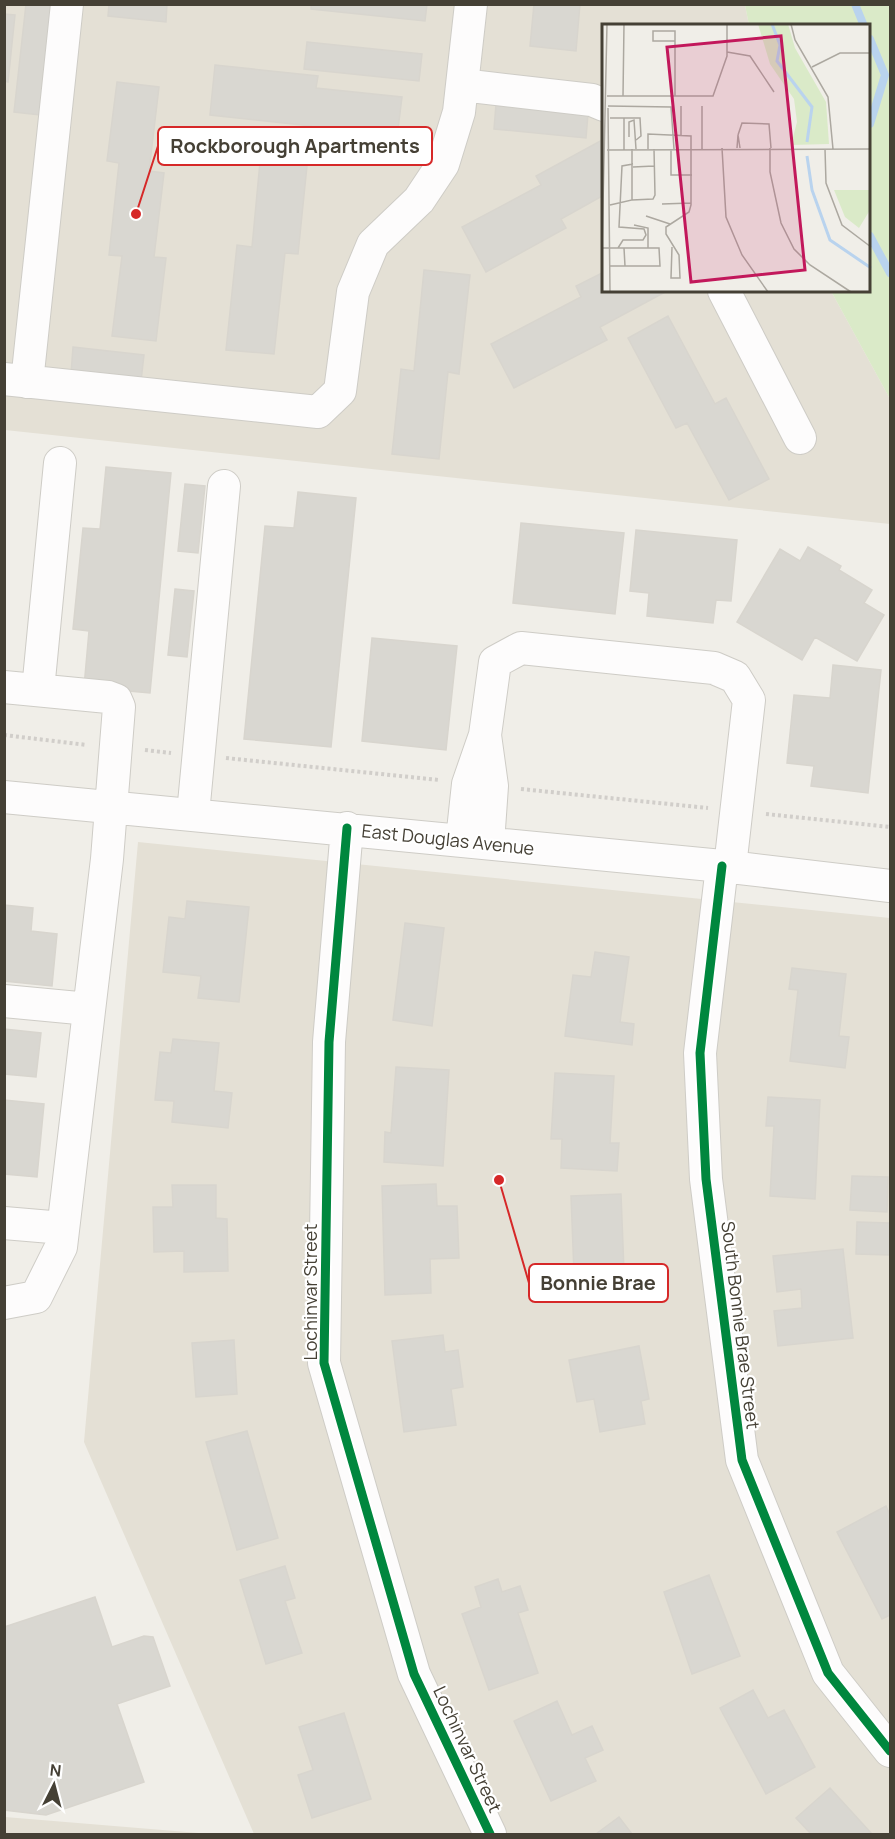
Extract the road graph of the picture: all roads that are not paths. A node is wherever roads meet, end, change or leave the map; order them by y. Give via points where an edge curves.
1 (67, 4) edge
2 (471, 4) edge
3 (462, 85) junction
4 (602, 104) edge
5 (725, 292) edge
6 (16, 380) edge
7 (800, 438) dead end
8 (60, 463) dead end
9 (224, 486) dead end
10 (4, 687) edge
11 (38, 690) junction
12 (4, 797) edge
13 (111, 806) junction
14 (193, 814) junction
15 (347, 828) junction
16 (475, 841) junction
17 (726, 866) junction
18 (891, 886) edge
19 (4, 1001) edge
20 (89, 1009) junction
21 (4, 1223) edge
22 (63, 1228) junction
23 (4, 1303) edge
24 (891, 1751) edge
25 (490, 1834) edge

1 - 6 street
2 - 3 street
3 - 4 street
3 - 6 street via 459,112 443,165 418,200 373,244 353,292 340,391 318,412
5 - 7 street
8 - 11 street
9 - 14 street
10 - 11 street
11 - 13 street via 116,700 119,707
12 - 13 street, East Douglas Avenue
13 - 14 street, East Douglas Avenue
13 - 20 street
14 - 15 street, East Douglas Avenue
15 - 16 street, East Douglas Avenue
15 - 25 street, Lochinvar Street via 328,1042 324,1363 414,1674
16 - 17 street, East Douglas Avenue
16 - 17 street, South Bonnie Brae Street via 468,783 486,735 495,662 522,648 714,668 735,677 749,700
17 - 18 street, East Douglas Avenue
17 - 24 street, South Bonnie Brae Street via 700,1053 706,1179 742,1460 828,1673
19 - 20 street
20 - 22 street
21 - 22 street
22 - 23 street via 61,1246 36,1297

